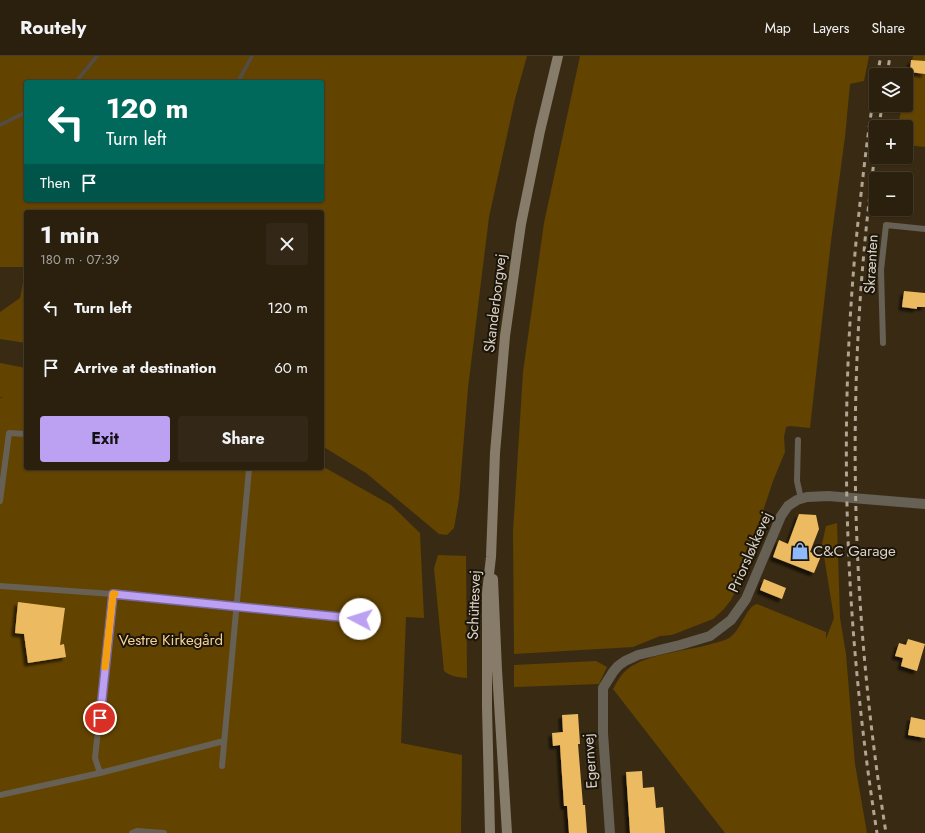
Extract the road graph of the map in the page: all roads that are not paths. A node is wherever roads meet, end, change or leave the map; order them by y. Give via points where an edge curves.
1 (558, 56) edge
2 (925, 230) edge
3 (883, 343) dead end
4 (24, 434) edge
5 (798, 440) dead end
6 (249, 470) edge
7 (801, 499) junction
8 (0, 501) edge
9 (925, 504) edge
10 (491, 557) junction
11 (0, 586) edge
12 (113, 594) junction
13 (237, 606) junction
14 (360, 619) dead end
15 (603, 688) joint
16 (224, 741) junction
17 (222, 766) dead end
18 (100, 772) junction
19 (0, 795) edge
20 (132, 833) edge
21 (164, 833) edge
22 (490, 833) edge
23 (507, 833) edge
24 (610, 833) edge

1 - 10 main road, Skanderborgvej via 521,224 505,336 495,453
2 - 3 lane, Skrænten via 886,225 881,270
4 - 8 lane via 9,432
5 - 7 lane via 797,477
6 - 13 lane
7 - 9 street, Priorsløkkevej via 828,496
7 - 15 street, Priorsløkkevej via 788,506 781,516 746,599 731,620 710,636 638,655 625,661 613,672
10 - 22 main road, Schüttesvej via 487,615
10 - 23 main road, Schüttesvej
11 - 12 lane
12 - 13 lane
12 - 18 lane via 96,758
13 - 14 lane
13 - 16 lane
15 - 24 street, Egernvej via 603,733
16 - 17 lane
16 - 18 lane
18 - 19 lane
20 - 21 lane

